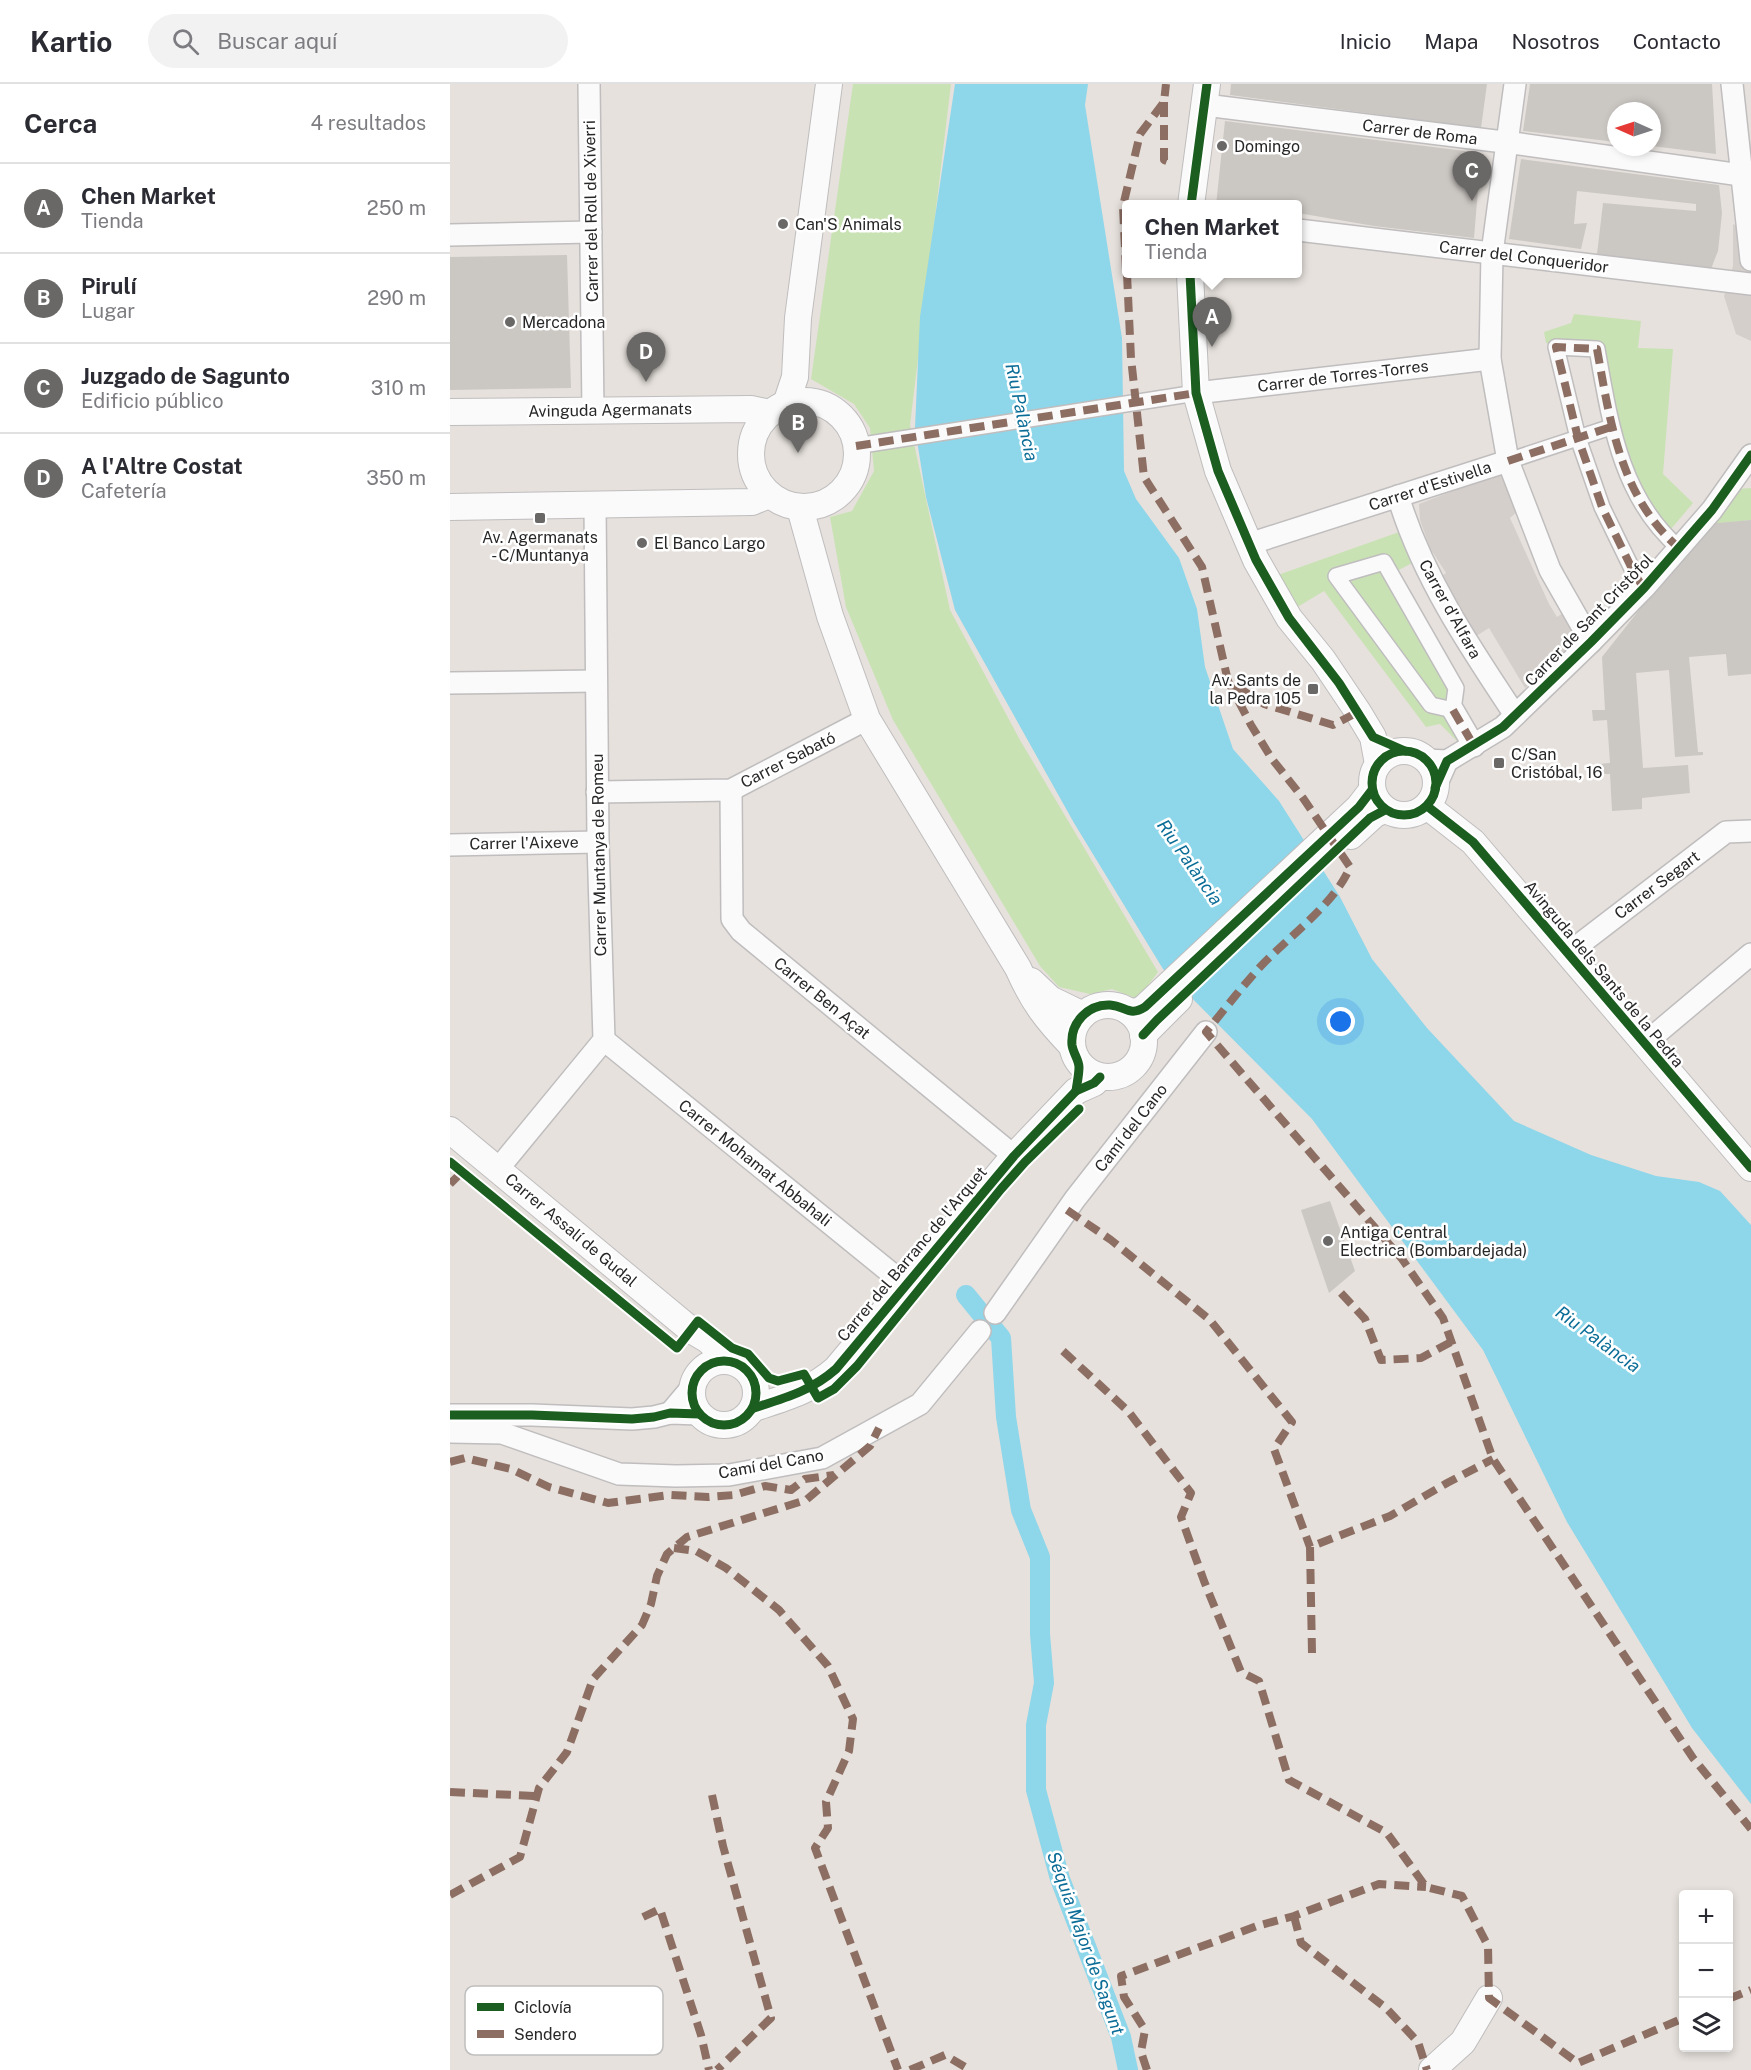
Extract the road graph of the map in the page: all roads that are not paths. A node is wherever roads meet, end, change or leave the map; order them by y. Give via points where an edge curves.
1 (589, 84) edge
2 (829, 84) edge
3 (1515, 84) edge
4 (1732, 84) edge
5 (1206, 94) edge
6 (1507, 143) junction
7 (1741, 175) junction
8 (1192, 200) edge
9 (1302, 230) edge
10 (591, 232) junction
11 (450, 235) edge
12 (1492, 253) junction
13 (1751, 259) edge
14 (1190, 278) edge
15 (1751, 284) edge
16 (1490, 359) junction
17 (1196, 393) junction
18 (788, 406) junction
19 (593, 411) junction
20 (450, 412) edge
21 (1611, 428) junction
22 (1578, 438) junction
23 (856, 446) junction
24 (1751, 455) edge
25 (1508, 461) junction
26 (769, 495) junction
27 (1398, 496) junction
28 (595, 504) junction
29 (812, 506) junction
30 (450, 507) edge
31 (1249, 544) junction
32 (1679, 548) junction
33 (1644, 588) junction
34 (1591, 642) junction
35 (596, 681) junction
36 (450, 683) edge
37 (1453, 710) junction
38 (1515, 715) junction
39 (867, 719) junction
40 (1373, 737) junction
41 (1474, 746) junction
42 (1426, 757) junction
43 (1378, 764) junction
44 (731, 790) junction
45 (597, 792) junction
46 (1431, 797) junction
47 (1379, 800) junction
48 (1751, 831) edge
49 (598, 842) junction
50 (450, 845) edge
51 (1567, 954) junction
52 (1751, 954) edge
53 (1018, 968) junction
54 (1129, 1012) junction
55 (1083, 1014) junction
56 (1206, 1032) dead end
57 (1143, 1035) junction
58 (604, 1040) junction
59 (1644, 1044) junction
60 (1084, 1062) junction
61 (450, 1130) edge
62 (1014, 1156) junction
63 (1751, 1168) edge
64 (498, 1169) junction
65 (907, 1286) junction
66 (995, 1313) dead end
67 (691, 1330) junction
68 (980, 1331) dead end
69 (730, 1361) junction
70 (696, 1379) junction
71 (755, 1383) junction
72 (788, 1395) junction
73 (753, 1408) junction
74 (670, 1413) junction
75 (699, 1414) junction
76 (450, 1415) edge
77 (450, 1432) edge
78 (1490, 1998) dead end
79 (1432, 2070) edge

1 - 10 street, Carrer del Roll de Xiverri
2 - 18 street via 798,318 795,377
3 - 6 street
4 - 7 street
5 - 6 street, Carrer de Roma
5 - 8 street
6 - 7 street, Carrer de Roma
6 - 12 street
7 - 13 street
9 - 12 street, Carrer del Conqueridor
10 - 11 street
10 - 19 street, Carrer del Roll de Xiverri
12 - 15 street, Carrer del Conqueridor
12 - 16 street
14 - 17 street
16 - 17 street, Carrer de Torres-Torres
16 - 25 street
17 - 23 street
17 - 31 street via 1218,471
18 - 19 street, Avinguda Agermanats
18 - 23 street via 825,405 841,416 852,431
18 - 26 street via 759,426 751,447 754,474
19 - 20 street, Avinguda Agermanats
21 - 22 street, Carrer d'Estivella
21 - 22 street via 1597,349 1556,347
21 - 32 street via 1631,487 1660,532
22 - 25 street, Carrer d'Estivella
22 - 33 street via 1602,507
23 - 29 street via 858,455 851,480 835,498
24 - 32 street, Carrer de Sant Cristòfol
25 - 27 street, Carrer d'Estivella
25 - 34 street via 1550,570
26 - 28 street via 752,502
26 - 29 street via 785,505
27 - 31 street, Carrer d'Estivella
27 - 38 street, Carrer d'Alfara via 1431,579
28 - 30 street
28 - 35 street, Carrer Muntanya de Romeu
29 - 39 street via 810,541 830,616
31 - 40 street via 1289,618 1339,683
32 - 33 street, Carrer de Sant Cristòfol
33 - 34 street, Carrer de Sant Cristòfol
34 - 38 street, Carrer de Sant Cristòfol
35 - 36 street
35 - 45 street, Carrer Muntanya de Romeu
37 - 37 street via 1456,688 1384,562 1336,576 1431,705
37 - 41 street
38 - 41 street, Carrer de Sant Cristòfol
39 - 44 street, Carrer Sabató
39 - 53 street
40 - 42 street
40 - 43 street
41 - 42 street, Carrer de Sant Cristòfol
42 - 43 street via 1395,752
42 - 46 street via 1434,772
43 - 47 street via 1371,781
44 - 45 street, Carrer Sabató
44 - 62 street, Carrer Ben Açat via 732,919 741,932
45 - 49 street, Carrer Muntanya de Romeu
46 - 47 street via 1418,813 1407,816 1395,815
46 - 51 street, Avinguda dels Sants de la Pedra
47 - 54 street via 1359,807 1145,1007
47 - 57 street via 1370,818
48 - 51 street, Carrer Segart via 1726,832
49 - 50 street, Carrer l'Aixeve
49 - 58 street, Carrer Muntanya de Romeu
51 - 59 street, Avinguda dels Sants de la Pedra
52 - 59 street
53 - 55 street via 1050,999
53 - 60 street via 1047,1020
54 - 55 street via 1121,1007 1101,1006
54 - 57 street
55 - 60 street via 1072,1034
56 - 66 street, Camí del Cano via 1075,1199
57 - 60 street via 1142,1053 1133,1068 1118,1076
58 - 64 street
58 - 65 street, Carrer Mohamat Abbahali
59 - 63 street, Avinguda dels Sants de la Pedra
60 - 62 street, Carrer del Barranc de l'Arquet via 1094,1083 1076,1091
61 - 64 street, Carrer Assalí de Gudal
62 - 65 street, Carrer del Barranc de l'Arquet
64 - 67 street, Carrer Assalí de Gudal
65 - 72 street, Carrer del Barranc de l'Arquet via 836,1369 821,1382
67 - 69 street, Carrer Assalí de Gudal
67 - 70 street, Carrer Assalí de Gudal via 703,1360
68 - 77 street, Camí del Cano via 920,1404 813,1460 729,1475 619,1474 502,1433
69 - 70 street via 709,1365
69 - 71 street via 746,1368
70 - 74 street
70 - 75 street via 692,1397
71 - 72 street
71 - 73 street
72 - 73 street, Carrer del Barranc de l'Arquet
73 - 75 street via 747,1417 728,1426 707,1421
74 - 75 street
74 - 76 street via 632,1419
78 - 79 street via 1463,2042

